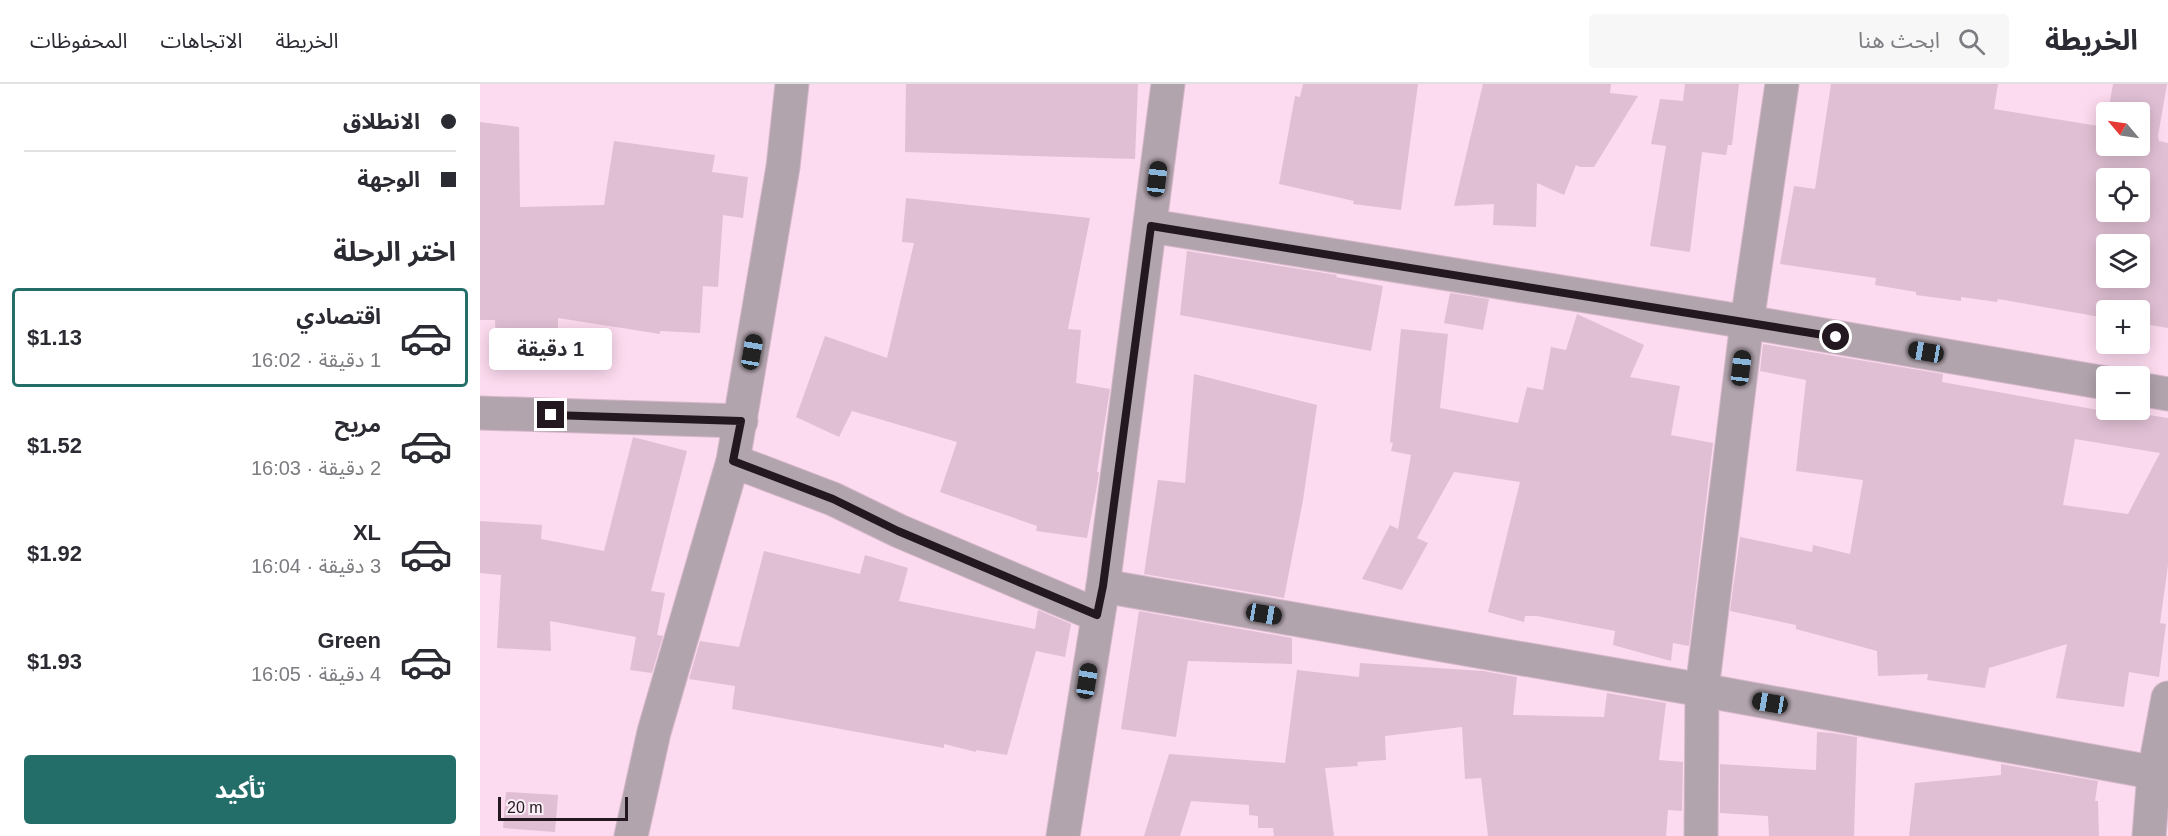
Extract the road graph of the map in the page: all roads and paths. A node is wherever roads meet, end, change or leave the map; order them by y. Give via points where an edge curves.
1 (792, 84) edge
2 (1168, 84) edge
3 (1782, 84) edge
4 (1151, 226) junction
5 (1747, 322) junction
6 (2096, 381) edge
7 (2150, 391) edge
8 (2168, 394) edge
9 (480, 413) edge
10 (741, 421) junction
11 (733, 461) junction
12 (1100, 600) junction
13 (1702, 690) junction
14 (2168, 698) edge
15 (2161, 774) edge
16 (631, 836) edge
17 (1064, 836) edge
18 (1701, 836) edge
19 (2149, 836) edge

1 - 10 street via 783,167
2 - 4 street
3 - 5 street
4 - 5 street
4 - 12 street
5 - 6 street
5 - 13 street
7 - 8 street
9 - 10 street
10 - 11 street
11 - 12 street via 833,499 907,535
11 - 16 street via 654,732
12 - 13 street
12 - 17 street
13 - 15 street
13 - 18 street
14 - 15 street
15 - 19 street

